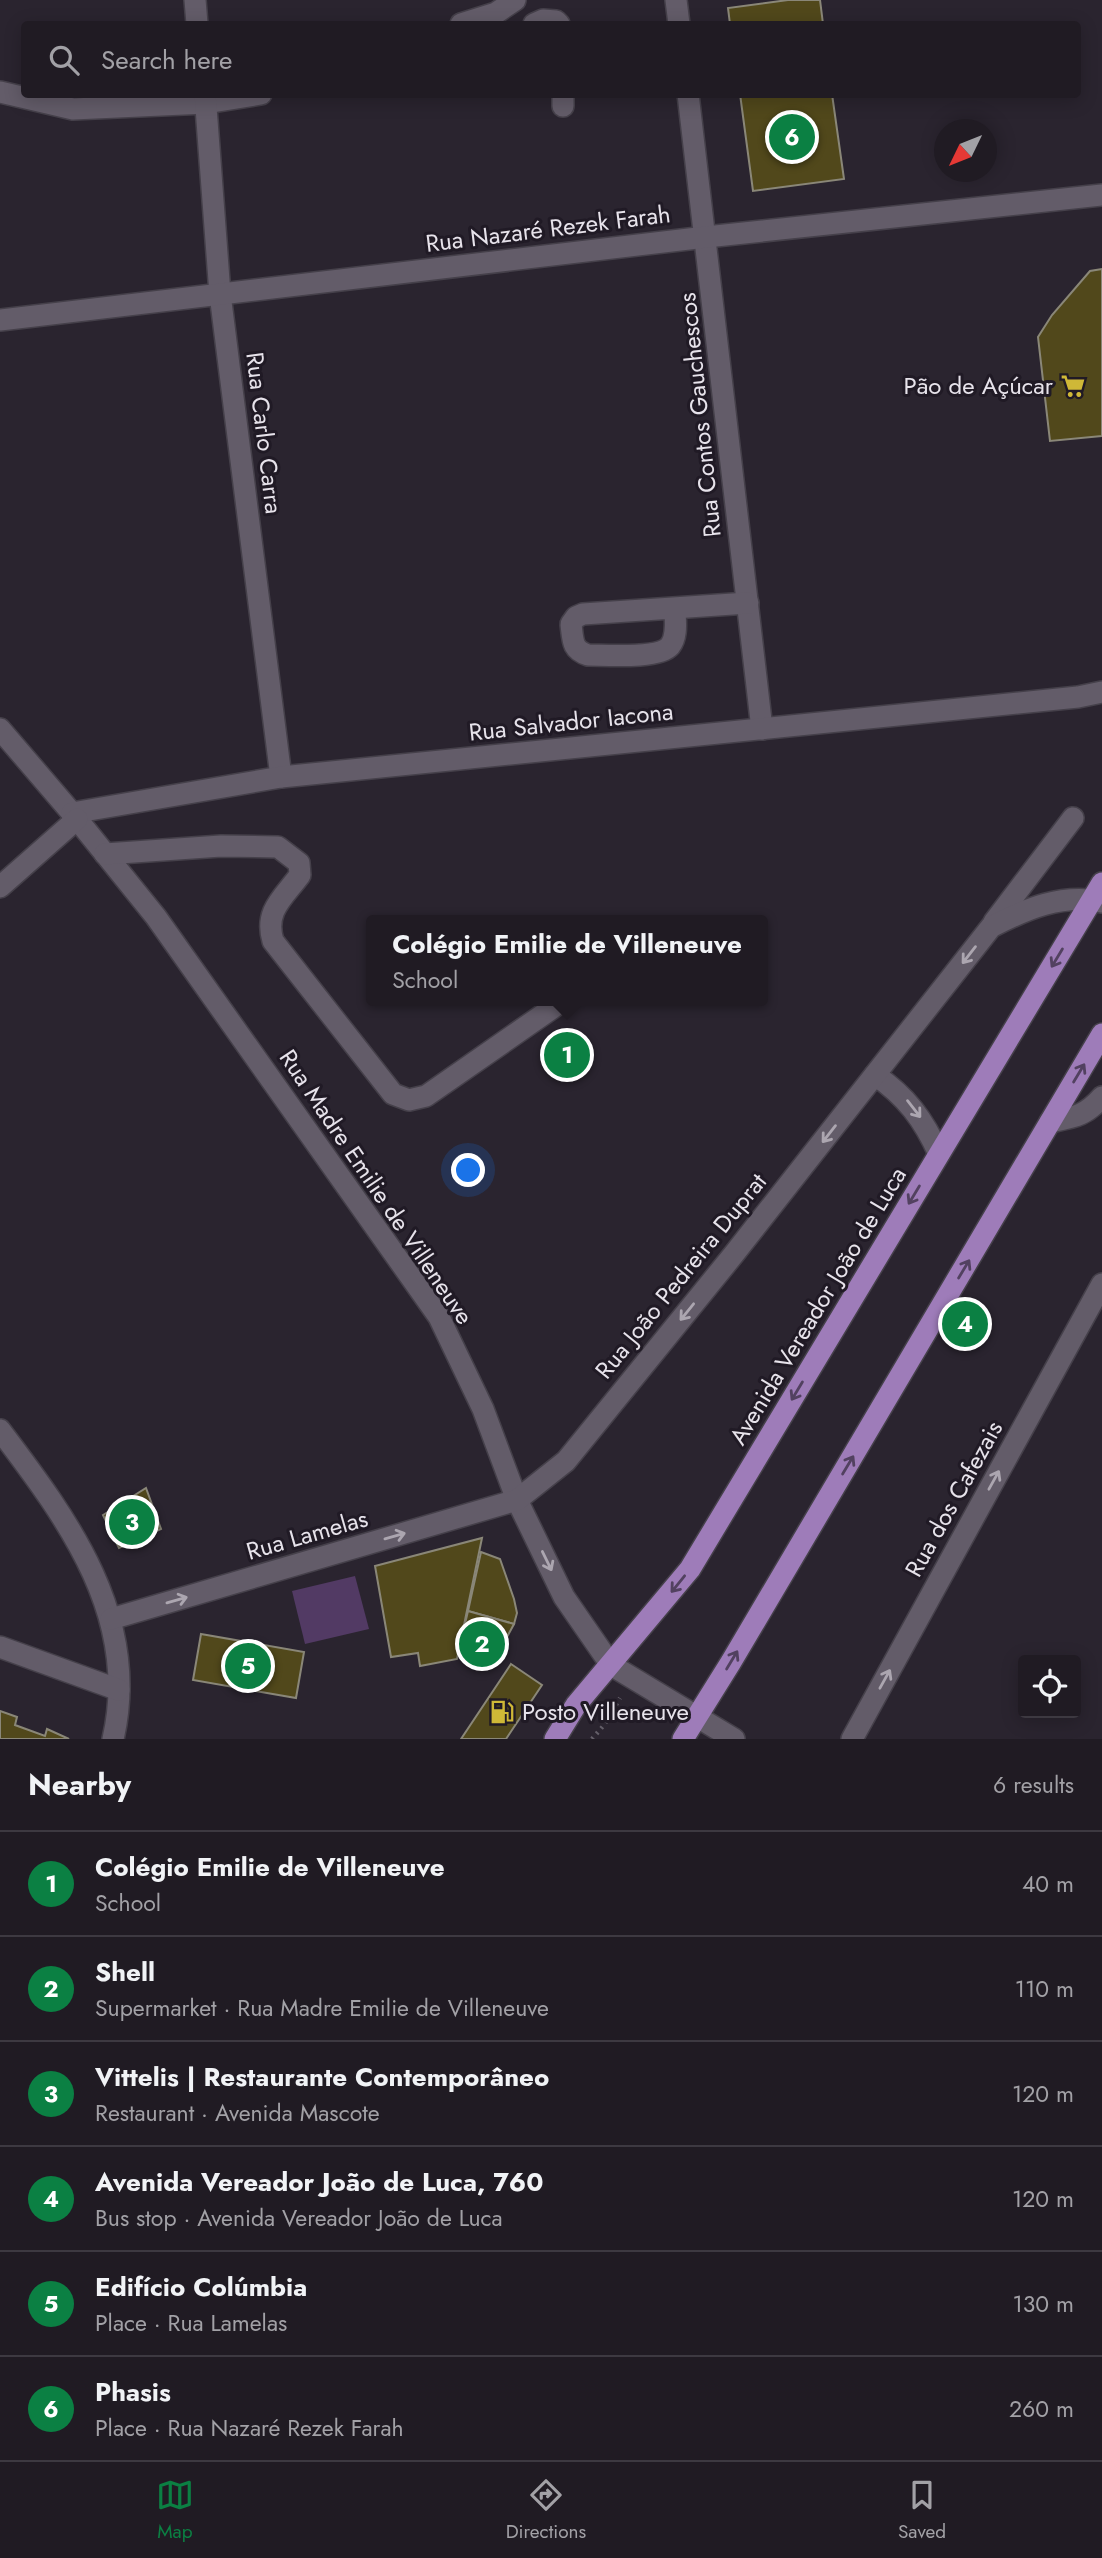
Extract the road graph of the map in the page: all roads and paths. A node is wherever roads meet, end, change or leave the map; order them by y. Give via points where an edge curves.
1 (195, 0) edge
2 (515, 0) edge
3 (676, 0) edge
4 (197, 21) edge
5 (471, 21) edge
6 (680, 21) edge
7 (0, 92) edge
8 (21, 97) edge
9 (26, 98) edge
10 (689, 98) edge
11 (206, 99) edge
12 (1102, 195) edge
13 (706, 237) junction
14 (220, 294) junction
15 (0, 320) edge
16 (748, 603) junction
17 (675, 608) junction
18 (1102, 692) edge
19 (1078, 697) junction
20 (1102, 706) edge
21 (0, 729) edge
22 (762, 729) junction
23 (281, 777) junction
24 (75, 816) junction
25 (1073, 818) dead end
26 (105, 854) junction
27 (0, 887) edge
28 (1099, 895) edge
29 (991, 927) junction
30 (554, 1007) dead end
31 (1102, 1034) edge
32 (875, 1075) junction
33 (1102, 1097) edge
34 (1050, 1122) junction
35 (939, 1154) junction
36 (1102, 1284) edge
37 (0, 1430) edge
38 (517, 1500) junction
39 (111, 1619) junction
40 (0, 1647) edge
41 (611, 1665) junction
42 (119, 1690) junction
43 (695, 1718) junction
44 (113, 1739) edge
45 (555, 1739) edge
46 (683, 1739) edge
47 (734, 1739) edge
48 (852, 1739) edge

1 - 4 street
2 - 5 street via 496,13
3 - 6 street
7 - 8 street
9 - 11 street via 73,109
10 - 13 street, Rua Contos Gauchescos
11 - 14 street, Rua Carlo Carra
12 - 13 street, Rua Nazaré Rezek Farah
13 - 14 street, Rua Nazaré Rezek Farah
13 - 16 street, Rua Contos Gauchescos
14 - 15 street, Rua Nazaré Rezek Farah
14 - 23 street, Rua Carlo Carra
16 - 17 street
16 - 22 street, Rua Contos Gauchescos
17 - 17 street via 583,614 571,624 573,646 589,656 658,654 670,646 675,634
18 - 19 street, Rua Salvador Iacona
19 - 20 street, Rua Salvador Iacona
19 - 22 street, Rua Salvador Iacona
21 - 24 street, Rua Madre Emilie de Villeneuve
22 - 23 street, Rua Salvador Iacona
23 - 24 street, Rua Salvador Iacona
24 - 26 street, Rua Madre Emilie de Villeneuve
24 - 27 street
25 - 29 street, Rua João Pedreira Duprat
26 - 30 street via 220,846 278,847 289,853 299,863 300,875 271,914 273,941 393,1094 409,1100 426,1096
26 - 38 street, Rua Madre Emilie de Villeneuve via 156,917 439,1317 483,1409
28 - 29 street, Rua João Pedreira Duprat via 1026,909
28 -> 35 main road, Avenida Vereador João de Luca
29 -> 32 street, Rua João Pedreira Duprat
34 -> 31 main road
32 -> 35 street via 912,1106
32 -> 38 street, Rua João Pedreira Duprat via 565,1461
33 - 34 street via 1081,1116
43 -> 34 main road
35 -> 41 main road, Avenida Vereador João de Luca via 690,1569
48 -> 36 street, Rua dos Cafezais
37 - 39 street via 53,1500 95,1576
39 -> 38 street, Rua Lamelas
38 -> 41 street, Rua Madre Emilie de Villeneuve via 564,1597
39 - 42 street
40 - 42 street
41 - 43 street, Rua Madre Emilie de Villeneuve
41 - 45 main road, Avenida Vereador João de Luca
42 - 44 street
43 - 46 main road
43 - 47 street, Rua Madre Emilie de Villeneuve

